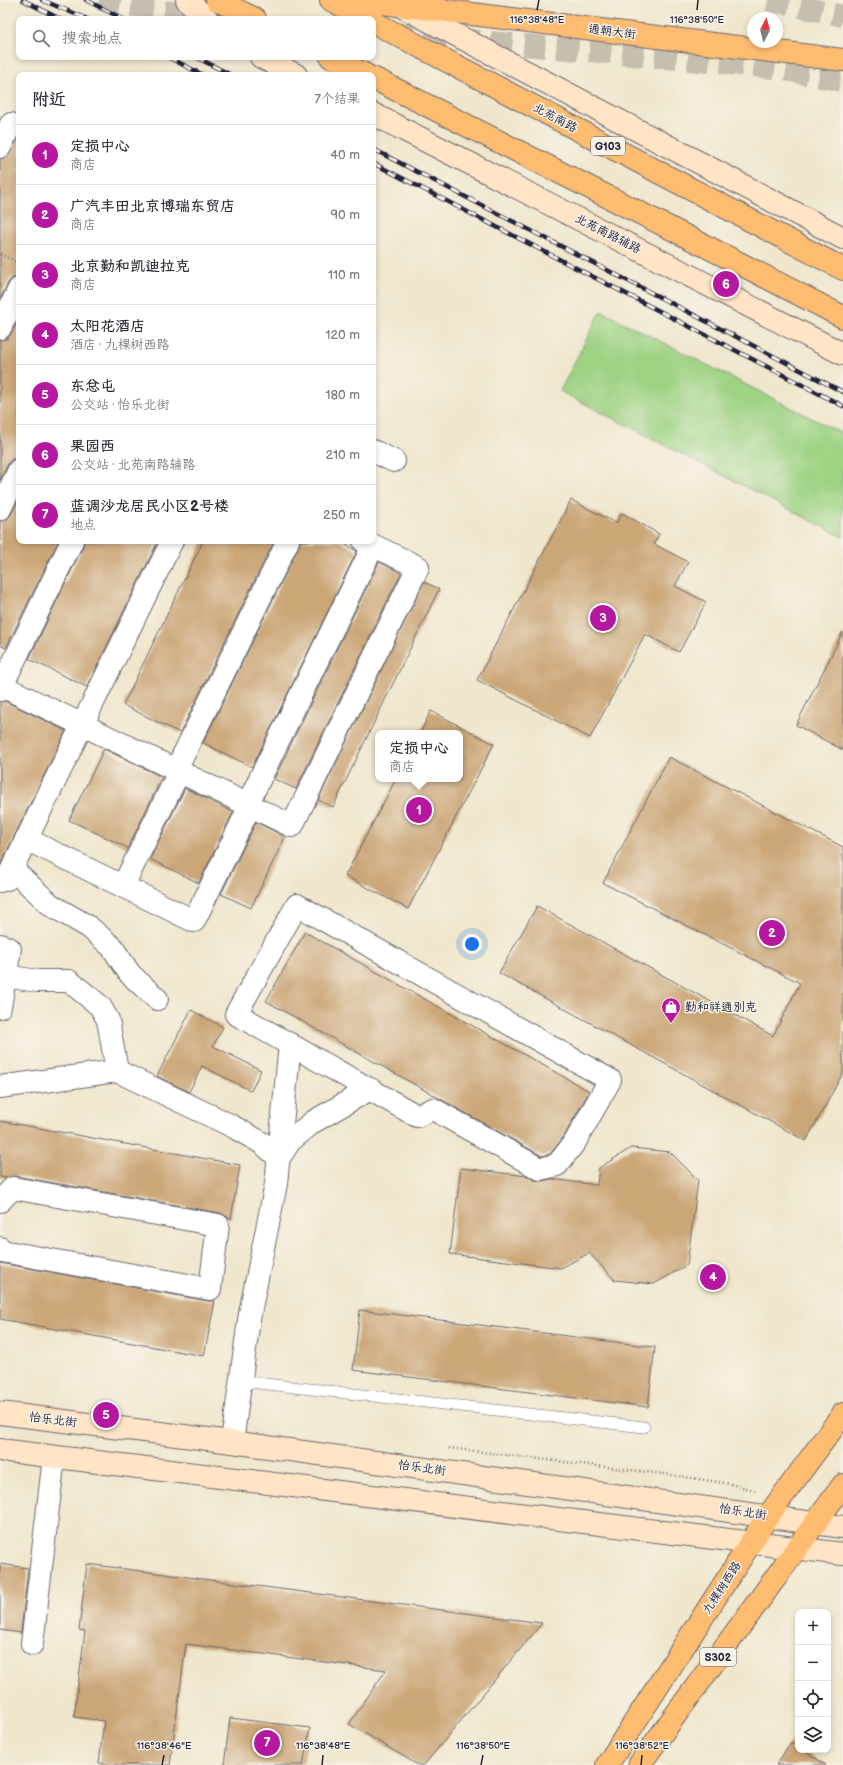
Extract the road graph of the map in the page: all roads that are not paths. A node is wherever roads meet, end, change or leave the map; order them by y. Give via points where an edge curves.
1 (187, 0) edge
2 (218, 0) edge
3 (331, 0) edge
4 (358, 0) edge
5 (394, 3) edge
6 (204, 16) edge
7 (249, 16) edge
8 (361, 16) edge
9 (376, 24) edge
10 (267, 60) edge
11 (337, 60) edge
12 (843, 60) edge
13 (290, 72) edge
14 (360, 72) edge
15 (376, 80) edge
16 (376, 116) edge
17 (10, 123) edge
18 (0, 147) edge
19 (843, 238) edge
20 (843, 269) edge
21 (16, 295) edge
22 (843, 317) edge
23 (0, 328) edge
24 (843, 354) edge
25 (376, 452) edge
26 (394, 461) dead end
27 (16, 476) edge
28 (0, 509) edge
29 (71, 544) edge
30 (171, 544) edge
31 (287, 544) edge
32 (368, 544) edge
33 (370, 544) edge
34 (1, 687) edge
35 (82, 725) junction
36 (177, 771) junction
37 (249, 805) junction
38 (26, 839) junction
39 (6, 875) edge
40 (123, 886) junction
41 (0, 945) edge
42 (3, 982) edge
43 (157, 999) dead end
44 (0, 1007) edge
45 (290, 1044) junction
46 (117, 1071) junction
47 (0, 1087) edge
48 (370, 1089) junction
49 (279, 1158) junction
50 (0, 1201) edge
51 (0, 1248) edge
52 (240, 1381) junction
53 (0, 1413) edge
54 (843, 1414) edge
55 (644, 1427) dead end
56 (232, 1442) junction
57 (0, 1450) edge
58 (54, 1457) junction
59 (843, 1485) edge
60 (768, 1516) junction
61 (814, 1523) junction
62 (843, 1527) edge
63 (752, 1543) junction
64 (796, 1549) junction
65 (843, 1554) edge
66 (32, 1644) dead end
67 (607, 1765) edge
68 (639, 1765) edge

1 - 6 main road
2 - 7 main road
3 - 8 main road
4 - 5 main road, 通朝大街
5 - 12 main road, 通朝大街
5 - 19 main road
9 - 20 main road, 北苑南路 / G103
10 - 13 main road
11 - 14 main road
15 - 22 main road
16 - 24 main road, 北苑南路辅路
17 - 18 street
21 - 23 street
25 - 26 street
27 - 28 street
29 - 34 street
30 - 35 street
31 - 36 street
32 - 37 street
33 - 37 street via 418,567 292,826
34 - 35 street
35 - 36 street
35 - 38 street
36 - 37 street
36 - 40 street
37 - 40 street via 194,921
38 - 39 street
38 - 40 street
39 - 43 street via 89,927 112,947 130,974
41 - 42 street via 10,949
42 - 44 street
42 - 46 street via 69,981 100,1006 108,1020
45 - 48 street
45 - 48 street via 236,1014 297,905 610,1080 575,1142 557,1165 540,1169 433,1109 417,1116
45 - 49 street
46 - 47 street
46 - 49 street via 236,1129 262,1143
48 - 49 street via 313,1122 290,1141
49 - 52 street
50 - 51 street via 14,1188 218,1225 210,1289 2,1251
52 - 55 lane
52 - 56 street
53 - 56 main road, 怡乐北街
54 - 60 main road, 九棵树西路 / S302
56 - 60 main road, 怡乐北街
57 - 58 main road
58 - 63 main road
58 - 66 street
59 - 61 main road, S302
60 - 61 main road, 怡乐北街
60 - 63 main road, 九棵树西路 / S302
61 - 62 main road, 怡乐北街
61 - 64 main road, S302
63 - 64 main road
63 - 67 main road, 九棵树西路 / S302
64 - 65 main road
64 - 68 main road, S302

